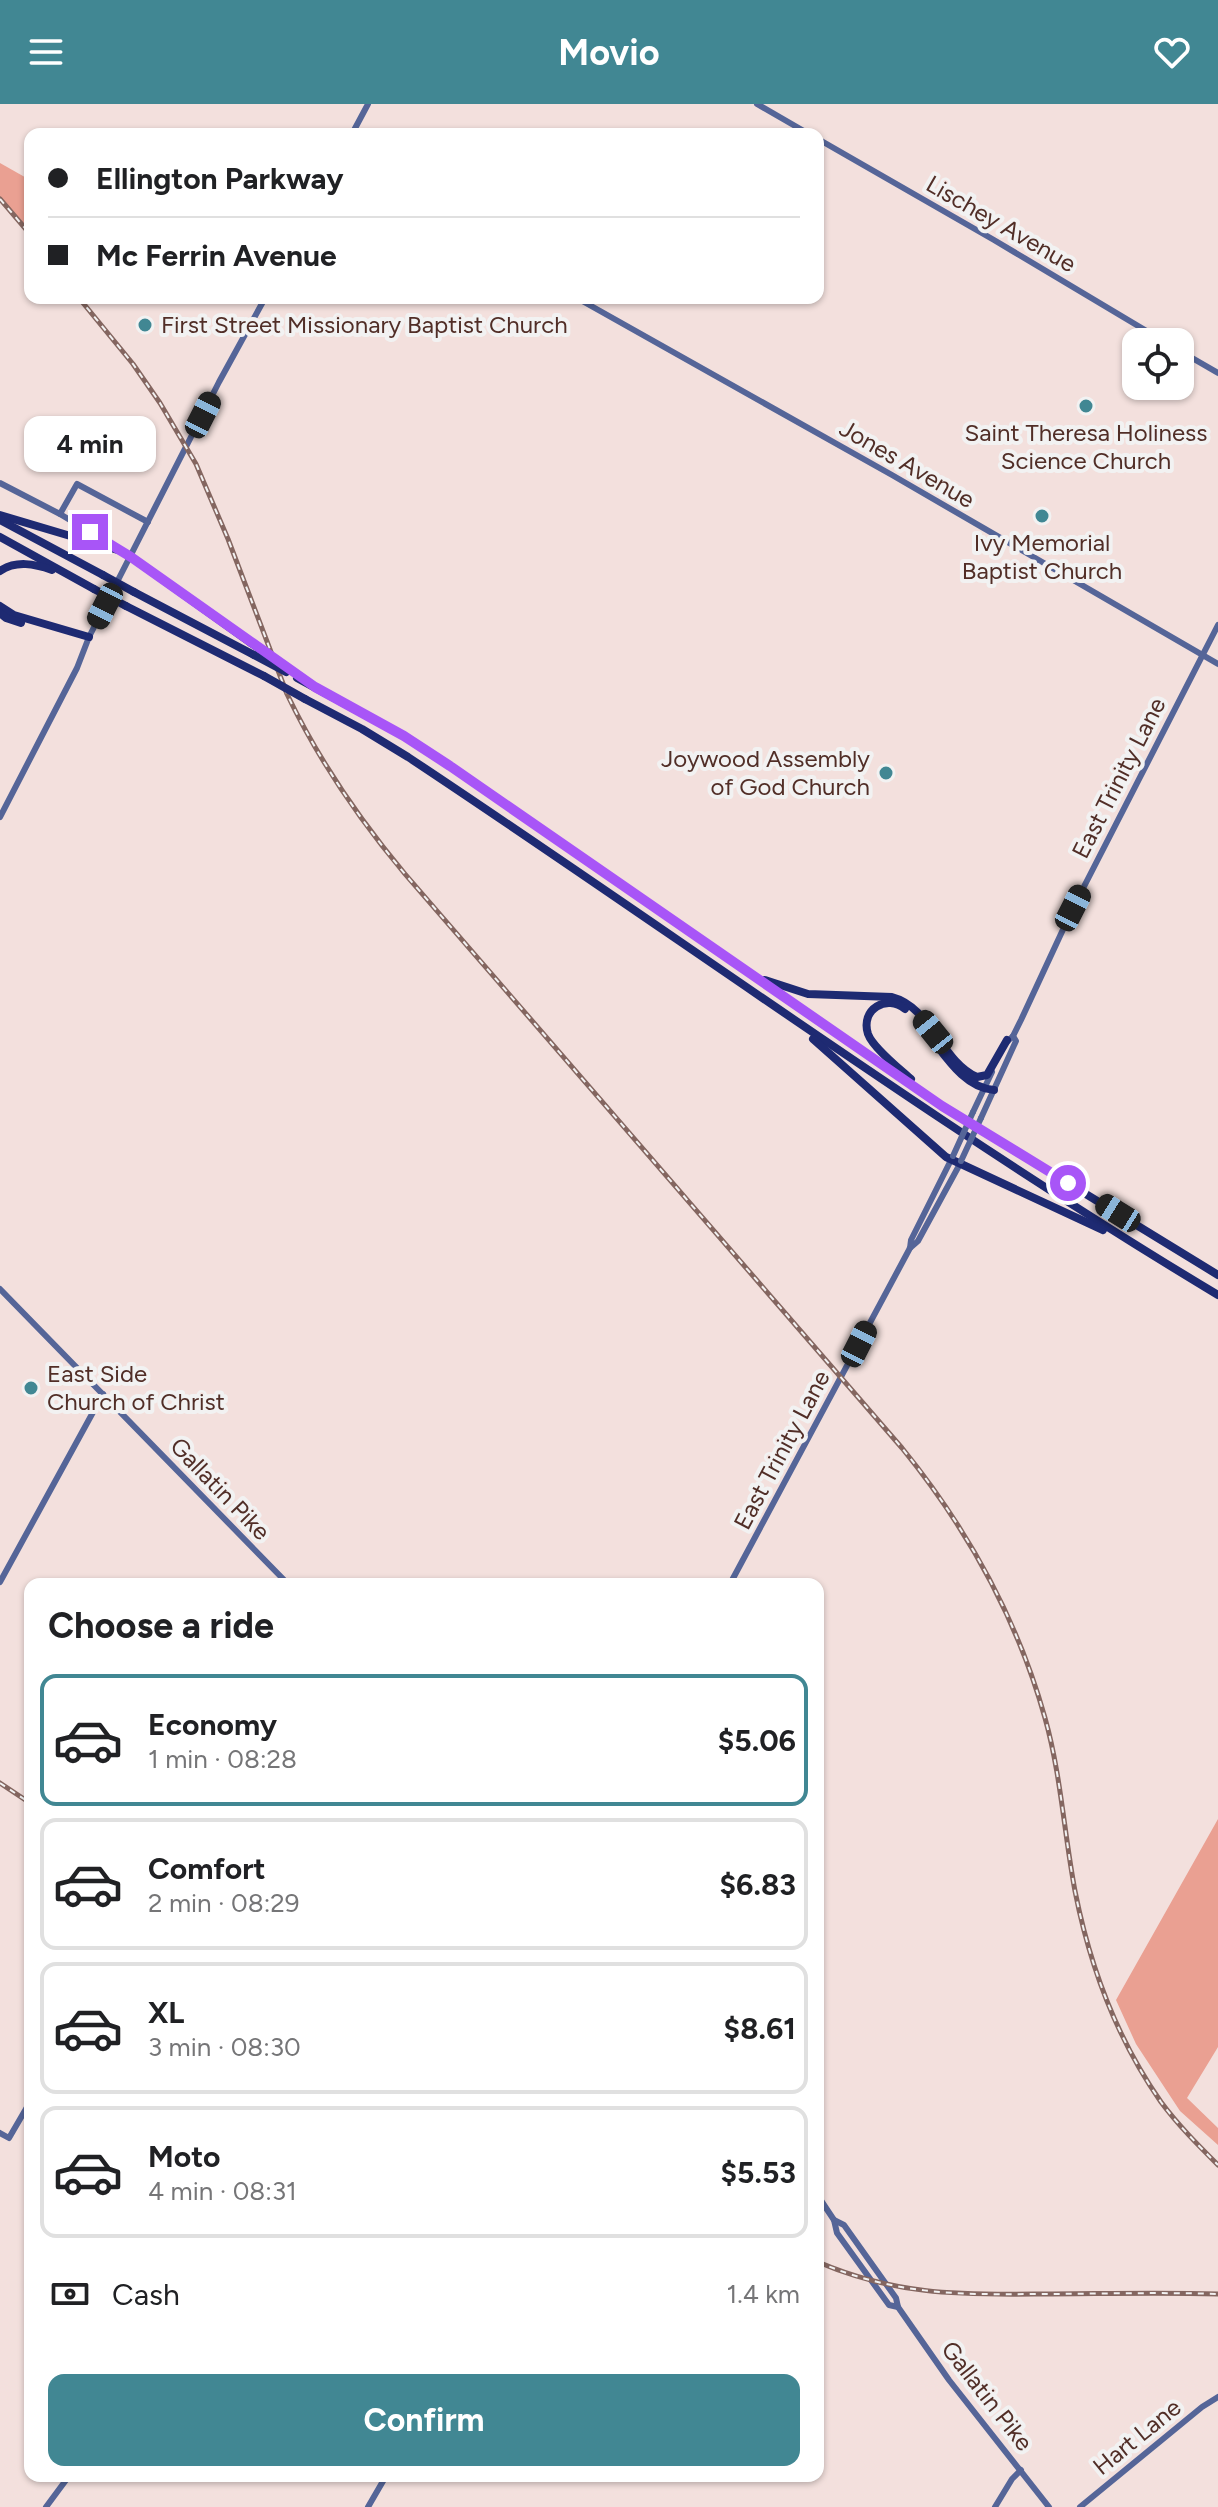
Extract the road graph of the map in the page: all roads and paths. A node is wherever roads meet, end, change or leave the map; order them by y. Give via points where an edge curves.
1 (368, 104) edge
2 (757, 104) edge
3 (355, 128) edge
4 (799, 128) edge
5 (824, 142) edge
6 (262, 304) edge
7 (588, 304) edge
8 (1142, 328) edge
9 (1194, 359) edge
10 (1218, 373) edge
11 (0, 483) edge
12 (60, 514) junction
13 (0, 518) edge
14 (148, 522) junction
15 (0, 537) edge
16 (121, 551) junction
17 (131, 557) junction
18 (0, 571) edge
19 (80, 581) junction
20 (0, 606) edge
21 (0, 613) edge
22 (1218, 625) edge
23 (88, 640) junction
24 (1202, 655) junction
25 (1218, 664) edge
26 (296, 675) junction
27 (0, 817) edge
28 (753, 976) junction
29 (800, 1025) junction
30 (1010, 1038) junction
31 (977, 1077) junction
32 (988, 1087) junction
33 (942, 1106) junction
34 (956, 1160) junction
35 (1136, 1246) junction
36 (1218, 1275) edge
37 (0, 1289) edge
38 (1218, 1295) edge
39 (103, 1394) junction
40 (282, 1578) edge
41 (733, 1578) edge
42 (0, 1582) edge
43 (24, 2112) edge
44 (0, 2133) edge
45 (824, 2205) edge
46 (1218, 2397) edge
47 (1021, 2470) junction
48 (65, 2482) edge
49 (383, 2482) edge
50 (46, 2507) edge
51 (368, 2507) edge
52 (995, 2507) edge
53 (1049, 2507) edge
54 (1080, 2507) edge

1 - 3 main road
2 - 4 main road
5 - 8 main road, Lischey Avenue
6 - 14 main road
7 - 24 main road, Jones Avenue
9 - 10 main road
11 - 12 main road
12 - 14 main road via 77,484
12 - 16 main road
13 - 16 highway
13 - 26 highway, bridge
14 - 17 main road
15 - 19 highway
16 - 17 main road
17 - 23 main road
17 - 26 highway, bridge
18 - 19 highway via 15,564 38,565
19 - 29 highway, bridge via 408,757
20 - 23 highway
21 - 23 highway
22 - 24 main road, East Trinity Lane
23 - 27 main road
24 - 25 main road, Jones Avenue
24 - 30 main road, East Trinity Lane
26 - 28 highway via 450,766
28 - 31 highway via 808,994 903,1000
28 - 33 highway
29 - 34 highway
29 - 35 highway
30 - 31 highway via 987,1075
30 - 32 main road, East Trinity Lane
31 - 32 highway
32 - 33 highway via 959,1073 901,1005 874,1006 868,1014 868,1034
32 - 34 main road, East Trinity Lane, bridge
32 - 34 main road, East Trinity Lane, bridge via 981,1118
33 - 36 highway
34 - 35 highway
34 - 41 main road, East Trinity Lane via 918,1241
35 - 38 highway
37 - 39 main road, Gallatin Pike
39 - 40 main road, Gallatin Pike
39 - 42 main road
43 - 44 main road via 9,2138
45 - 47 main road, Gallatin Pike via 844,2225 949,2380
46 - 54 main road, Hart Lane
47 - 52 main road
47 - 53 main road, Gallatin Pike
48 - 50 main road
49 - 51 main road

